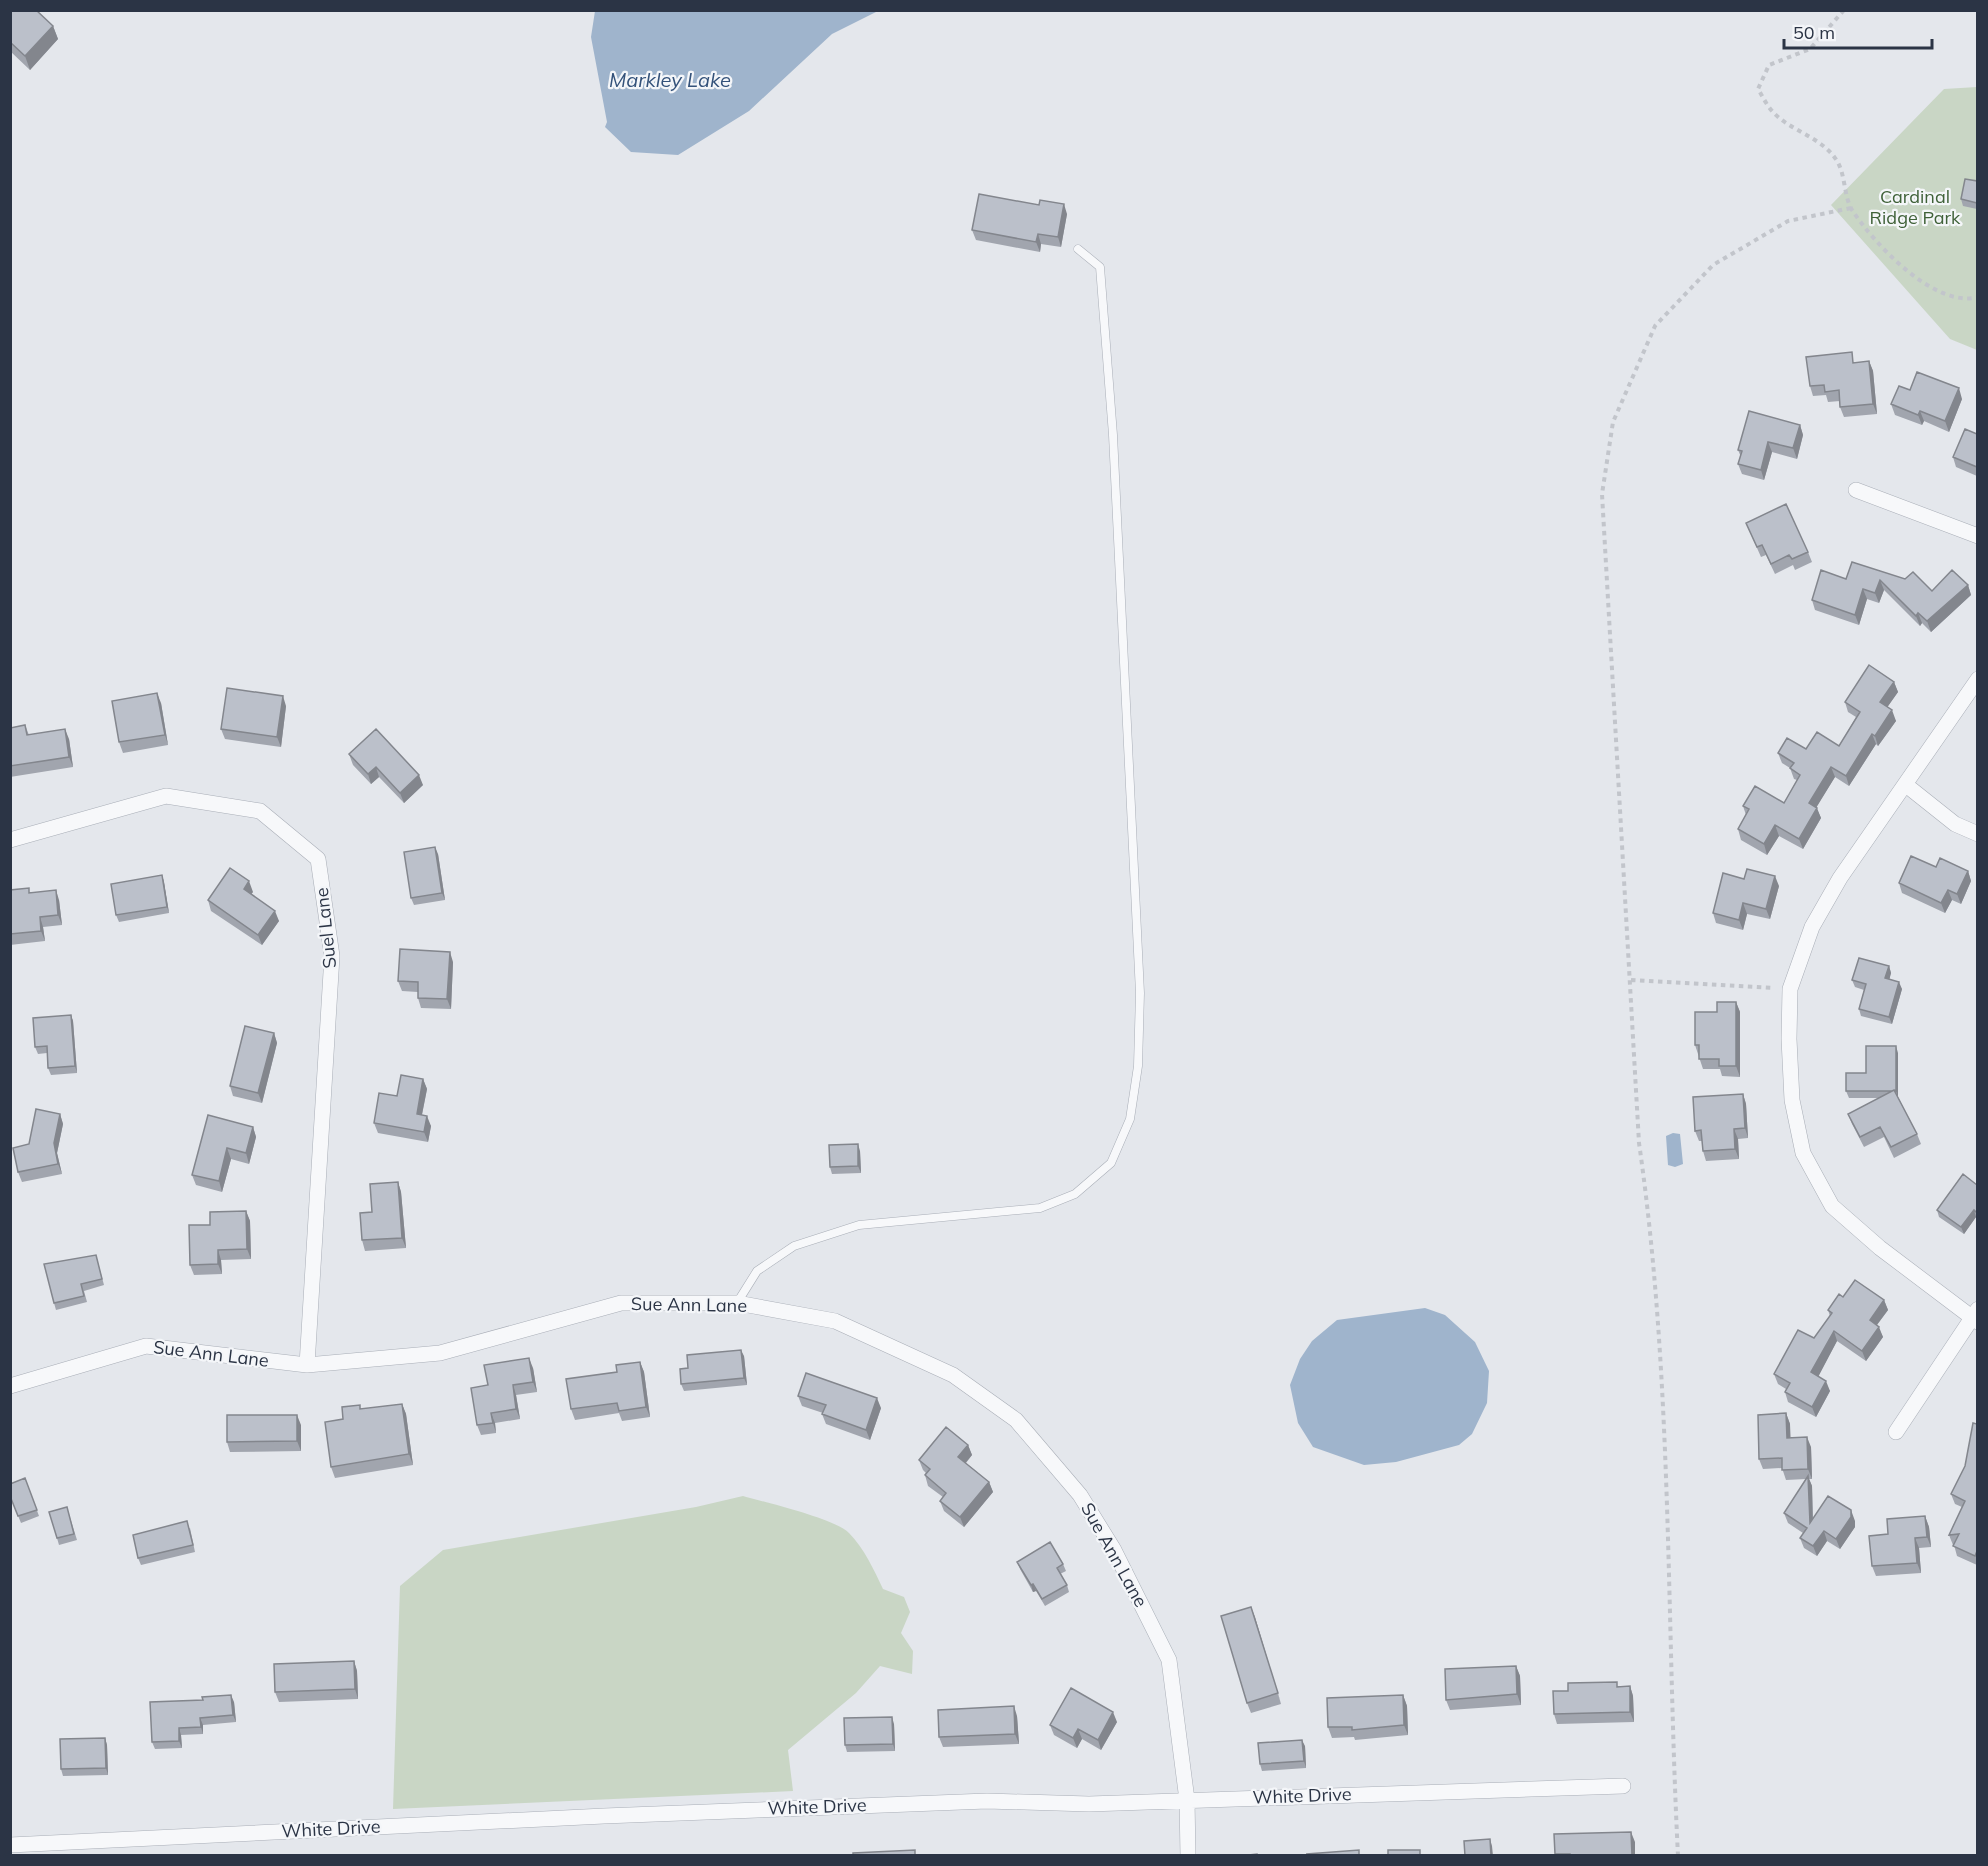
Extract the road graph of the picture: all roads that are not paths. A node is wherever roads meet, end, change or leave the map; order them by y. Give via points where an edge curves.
1 (1078, 249) dead end
2 (1856, 490) dead end
3 (1977, 536) edge
4 (1977, 679) edge
5 (1906, 785) junction
6 (1977, 834) edge
7 (10, 840) edge
8 (737, 1303) junction
9 (1975, 1316) edge
10 (307, 1365) junction
11 (10, 1386) edge
12 (1896, 1432) dead end
13 (1623, 1786) dead end
14 (1187, 1800) junction
15 (10, 1845) edge
16 (1188, 1856) edge

1 - 8 lane via 1100,267 1113,435 1140,993 1138,1066 1130,1119 1112,1163 1075,1194 1040,1208 848,1228 794,1246 757,1271
2 - 3 street
4 - 5 street
5 - 6 street via 1955,824
5 - 9 street via 1840,878 1812,927 1790,989 1792,1100 1803,1153 1832,1206 1880,1248
7 - 10 street, Suel Lane via 166,796 260,811 318,859 332,956
8 - 10 street, Sue Ann Lane via 621,1303 440,1353
8 - 14 street, Sue Ann Lane via 835,1321 952,1375 1016,1420 1080,1495 1114,1550 1169,1660
9 - 12 street
10 - 11 street, Sue Ann Lane via 146,1346
13 - 14 street, White Drive
14 - 15 street, White Drive via 1089,1804 987,1801
14 - 16 street, Sue Ann Lane

